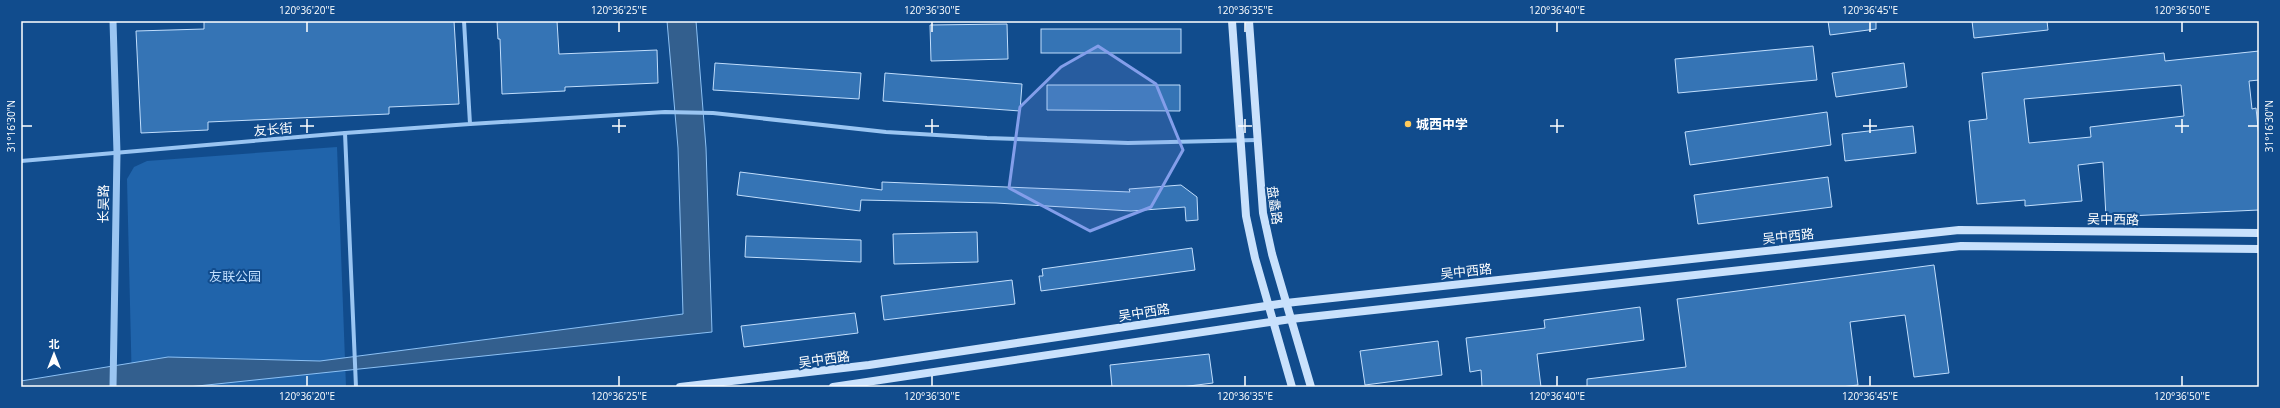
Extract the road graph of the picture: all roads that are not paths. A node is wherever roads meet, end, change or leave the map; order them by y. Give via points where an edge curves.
1 (113, 21) edge
2 (464, 21) edge
3 (1232, 21) edge
4 (1250, 21) edge
5 (470, 124) junction
6 (345, 133) junction
7 (1257, 140) junction
8 (1240, 141) junction
9 (117, 153) junction
10 (21, 161) edge
11 (2259, 233) edge
12 (2259, 249) edge
13 (1286, 303) junction
14 (1269, 306) junction
15 (1291, 319) junction
16 (1273, 322) junction
17 (113, 387) edge
18 (356, 387) edge
19 (680, 387) edge
20 (833, 387) edge
21 (1292, 387) edge
22 (1311, 387) edge

1 - 9 street, 长吴路
2 - 5 street
3 - 8 main road
4 - 7 main road, 盘蠡路
5 - 6 street, 友长街
5 - 8 street, 友长街 via 665,112 713,113 886,132 987,138 1128,143
6 - 9 street, 友长街
6 - 18 street
7 - 8 street, 友长街
7 - 13 main road, 盘蠡路 via 1263,213
8 - 14 main road via 1246,216
9 - 10 street, 友长街
9 - 17 street, 长吴路
11 - 13 main road, 吴中西路 via 1959,230
12 - 15 main road via 1961,246
13 - 14 main road, 吴中西路
13 - 15 main road, 盘蠡路
14 - 16 main road
14 - 19 main road, 吴中西路 via 862,366
15 - 16 main road
15 - 22 main road, 盘蠡路
16 - 20 main road
16 - 21 main road

